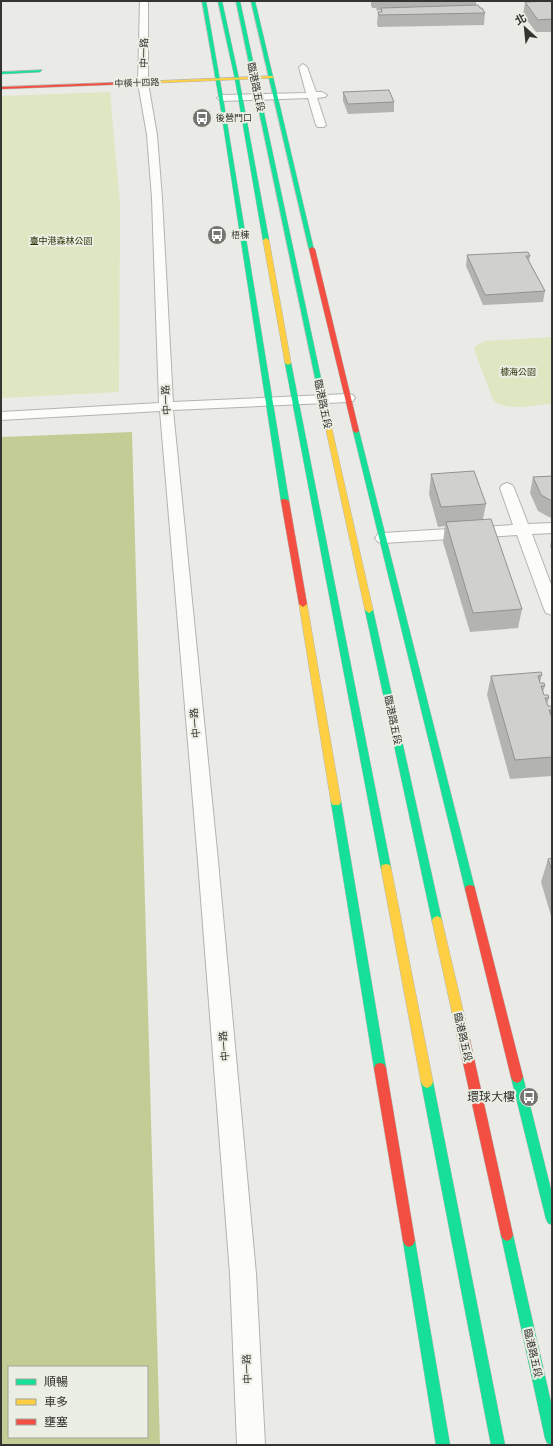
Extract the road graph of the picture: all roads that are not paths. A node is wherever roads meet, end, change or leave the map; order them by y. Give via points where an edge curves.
1 (144, 1) edge
2 (204, 1) edge
3 (220, 1) edge
4 (238, 1) edge
5 (253, 1) edge
6 (270, 66) junction
7 (234, 67) junction
8 (252, 67) junction
9 (303, 67) dead end
10 (203, 68) dead end
11 (217, 68) junction
12 (49, 71) dead end
13 (144, 72) junction
14 (1, 73) edge
15 (272, 77) junction
16 (254, 78) junction
17 (219, 79) junction
18 (237, 79) junction
19 (1, 88) edge
20 (312, 95) junction
21 (322, 95) dead end
22 (277, 96) junction
23 (258, 97) junction
24 (222, 98) junction
25 (240, 98) junction
26 (321, 126) dead end
27 (348, 398) junction
28 (322, 399) junction
29 (295, 401) junction
30 (268, 402) junction
31 (166, 407) junction
32 (1, 416) edge
33 (507, 488) dead end
34 (552, 528) edge
35 (522, 529) junction
36 (383, 538) junction
37 (552, 609) edge
38 (552, 1219) edge
39 (552, 1438) edge
40 (251, 1445) edge
41 (443, 1445) edge
42 (498, 1445) edge

1 - 13 street, 中一路
2 - 11 main road
3 - 7 main road, 臨港路五段
4 - 8 main road, 臨港路五段
5 - 6 main road, 臨港路五段
6 - 8 main road
6 - 15 main road, 臨港路五段
7 - 8 main road
7 - 11 main road
7 - 18 main road, 臨港路五段
8 - 16 main road, 臨港路五段
9 - 20 street
10 - 11 main road
11 - 17 main road
12 - 14 main road
13 - 17 main road, 中橫十四路
13 - 19 main road, 中橫十四路
13 - 31 street, 中一路 via 157,198
15 - 16 main road, 中橫十四路
15 - 22 main road, 臨港路五段
16 - 18 main road, 中橫十四路
16 - 23 main road, 臨港路五段
17 - 18 main road, 中橫十四路
17 - 24 main road
18 - 25 main road, 臨港路五段
20 - 21 street
20 - 22 street
20 - 26 street
22 - 23 street
22 - 27 main road, 臨港路五段
23 - 25 street
23 - 28 main road, 臨港路五段
24 - 25 street
24 - 30 main road
25 - 29 main road, 臨港路五段
27 - 28 street
27 - 36 main road, 臨港路五段
28 - 29 street
28 - 39 main road, 臨港路五段
29 - 30 street
29 - 42 main road, 臨港路五段
30 - 31 street
30 - 41 main road
31 - 32 street
31 - 40 street, 中一路 via 243,1274
33 - 35 street
34 - 35 street
35 - 36 street
35 - 37 street
36 - 38 main road, 臨港路五段

